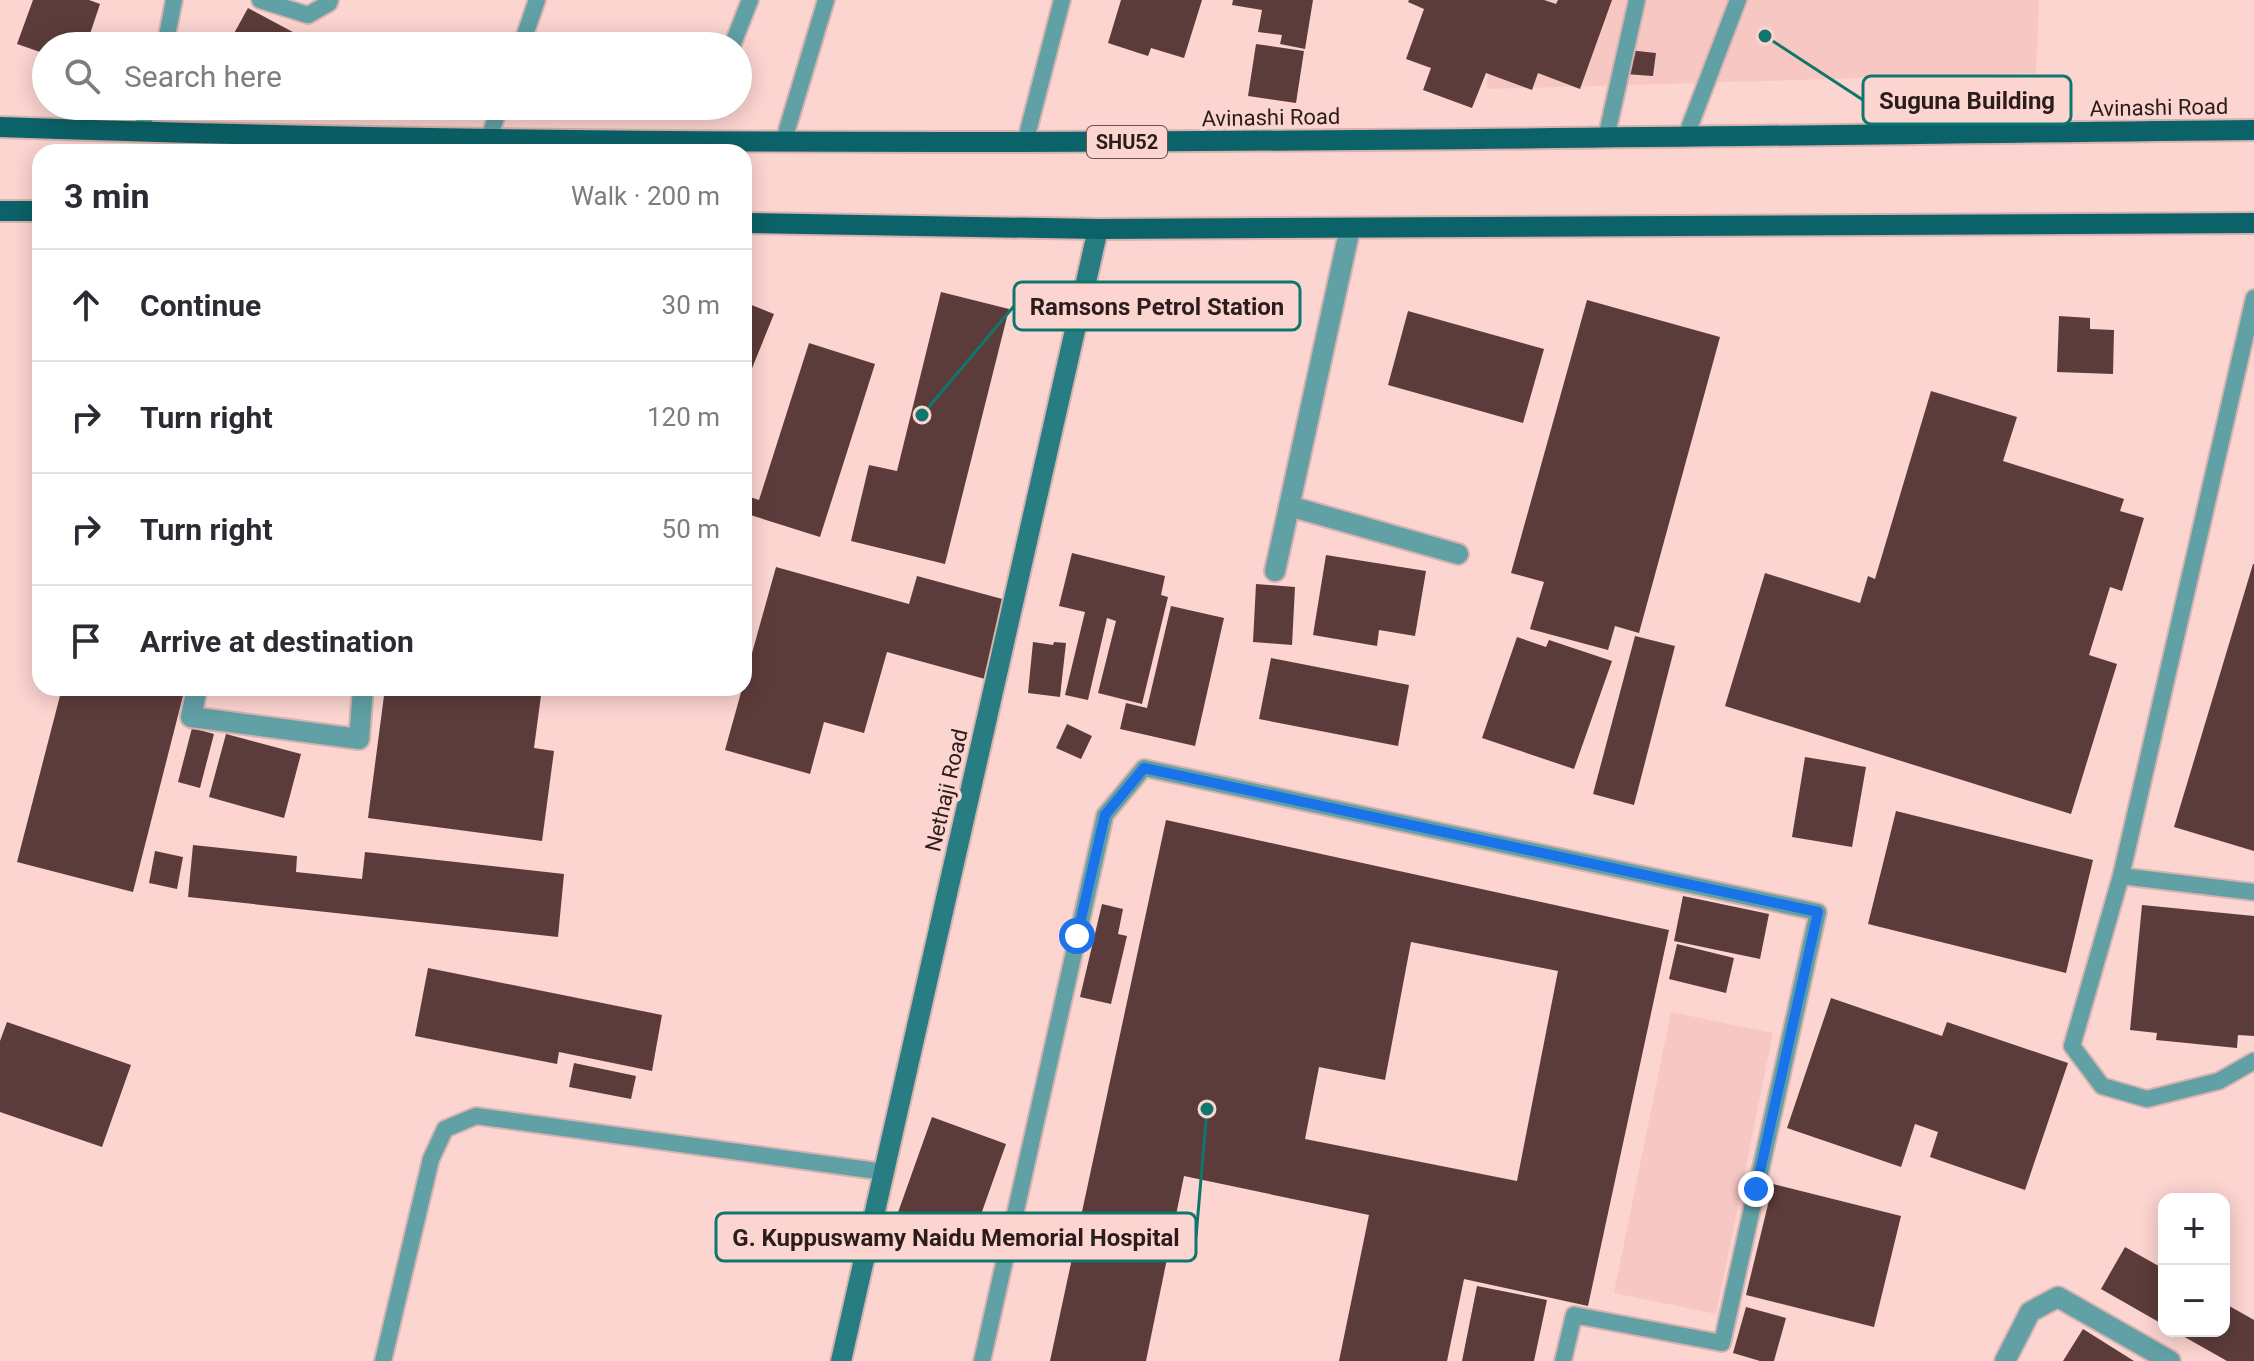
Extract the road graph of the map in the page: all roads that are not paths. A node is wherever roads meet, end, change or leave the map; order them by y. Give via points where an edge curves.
1 (174, 0) edge
2 (260, 0) edge
3 (330, 0) edge
4 (537, 0) edge
5 (750, 0) edge
6 (826, 0) edge
7 (1062, 0) edge
8 (1637, 0) edge
9 (1738, 0) edge
10 (168, 32) edge
11 (526, 32) edge
12 (737, 32) edge
13 (144, 120) edge
14 (495, 120) edge
15 (0, 127) edge
16 (2254, 130) edge
17 (141, 132) junction
18 (1686, 136) junction
19 (489, 138) junction
20 (1606, 138) junction
21 (783, 143) junction
22 (1025, 143) junction
23 (0, 211) edge
24 (32, 211) edge
25 (752, 223) edge
26 (2254, 223) edge
27 (1350, 228) junction
28 (1098, 229) junction
29 (2254, 298) edge
30 (1289, 506) junction
31 (1458, 554) dead end
32 (1275, 571) dead end
33 (195, 696) edge
34 (362, 696) edge
35 (2121, 876) junction
36 (2254, 892) edge
37 (2254, 1061) edge
38 (884, 1172) junction
39 (383, 1361) edge
40 (841, 1361) edge
41 (982, 1361) edge
42 (1563, 1361) edge
43 (2005, 1361) edge
44 (2170, 1361) edge

1 - 10 lane
2 - 3 lane via 308,15
4 - 11 lane
5 - 12 lane
6 - 21 lane
7 - 22 lane
8 - 20 lane
9 - 18 lane
13 - 17 lane
14 - 19 lane
15 - 17 main road, Avinashi Road / SHU52
16 - 18 main road, Avinashi Road / SHU52
17 - 19 main road, Avinashi Road / SHU52
18 - 20 main road, Avinashi Road / SHU52
19 - 21 main road, Avinashi Road / SHU52
20 - 22 main road, Avinashi Road / SHU52
21 - 22 main road, Avinashi Road / SHU52
23 - 24 main road
25 - 28 main road
26 - 27 main road
27 - 28 main road
27 - 30 street
28 - 38 main road, Nethaji Road
29 - 35 lane
30 - 31 street
30 - 32 street
33 - 34 street via 191,717 359,739
35 - 36 lane
35 - 37 lane via 2072,1046 2102,1086 2147,1099 2219,1081
38 - 39 lane via 476,1116 445,1129 431,1159
38 - 40 main road, Nethaji Road
41 - 42 lane via 1105,815 1144,768 1818,912 1722,1343 1574,1315
43 - 44 street via 2030,1312 2058,1297

